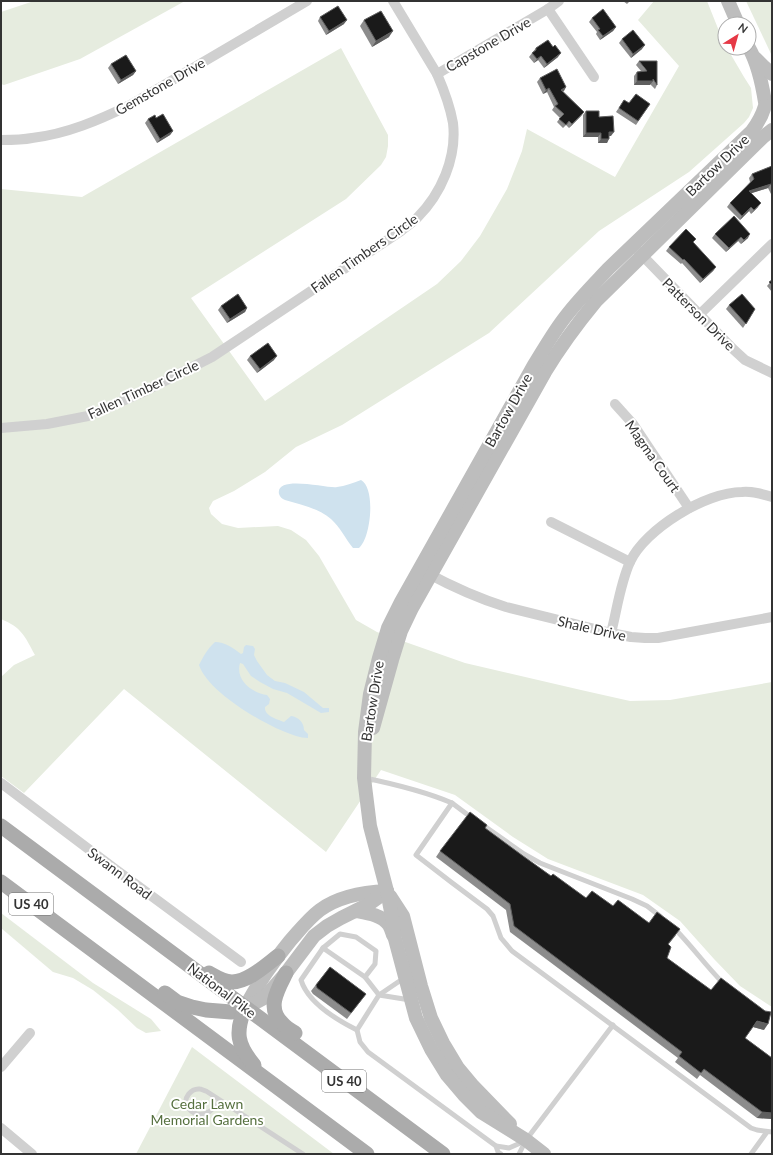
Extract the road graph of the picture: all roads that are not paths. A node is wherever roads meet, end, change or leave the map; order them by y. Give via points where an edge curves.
1 (307, 1) edge
2 (393, 1) edge
3 (559, 1) edge
4 (728, 1) edge
5 (548, 9) junction
6 (735, 16) edge
7 (752, 56) edge
8 (754, 56) edge
9 (437, 74) junction
10 (772, 74) edge
11 (594, 77) dead end
12 (772, 86) edge
13 (765, 104) junction
14 (772, 120) edge
15 (772, 130) edge
16 (1, 140) edge
17 (772, 244) edge
18 (633, 245) junction
19 (642, 256) junction
20 (699, 315) junction
21 (212, 358) joint
22 (772, 373) edge
23 (615, 404) dead end
24 (1, 428) edge
25 (772, 497) edge
26 (689, 508) junction
27 (551, 522) dead end
28 (630, 562) junction
29 (425, 572) junction
30 (772, 617) edge
31 (611, 633) junction
32 (364, 778) junction
33 (1, 784) edge
34 (452, 803) junction
35 (1, 826) edge
36 (1, 882) edge
37 (387, 891) junction
38 (356, 911) junction
39 (664, 918) edge
40 (668, 923) edge
41 (61, 926) junction
42 (395, 939) junction
43 (323, 948) junction
44 (278, 956) junction
45 (180, 959) junction
46 (241, 962) dead end
47 (286, 973) junction
48 (365, 977) junction
49 (405, 977) junction
50 (728, 987) edge
51 (379, 995) junction
52 (411, 1000) junction
53 (245, 1008) junction
54 (613, 1025) junction
55 (357, 1030) junction
56 (30, 1033) dead end
57 (1, 1067) edge
58 (268, 1081) junction
59 (220, 1101) junction
60 (1, 1128) edge
61 (770, 1132) edge
62 (526, 1140) junction
63 (496, 1146) junction
64 (32, 1154) edge
65 (303, 1154) edge
66 (367, 1154) edge
67 (443, 1154) edge
68 (455, 1154) edge
69 (501, 1154) edge
70 (519, 1154) edge
71 (544, 1154) edge
72 (751, 1154) edge

1 - 16 street, Gemstone Drive via 104,118 72,130 33,138
2 - 9 street, Fallen Timbers Circle
3 - 5 street, Capstone Drive
4 - 6 street
5 - 9 street, Capstone Drive
5 - 11 street
7 - 13 street
8 - 10 street
9 - 21 street, Fallen Timbers Circle via 453,124 453,142 450,163 431,202 401,231
12 - 13 street, Bartow Drive via 766,94
13 - 14 street
13 - 18 street, Bartow Drive via 761,118 752,131
15 - 19 street, Bartow Drive
17 - 20 street
18 - 19 street, Patterson Drive
18 - 29 street, Bartow Drive via 587,292 549,341
19 - 20 street, Patterson Drive
19 - 29 street, Bartow Drive via 596,301 560,347
20 - 22 street, Patterson Drive via 745,360
21 - 24 street, Fallen Timber Circle via 88,416 47,424
23 - 26 street, Magma Court via 633,424
25 - 26 street via 742,492 725,494
26 - 28 street via 649,536
27 - 28 street
28 - 31 street
29 - 31 street, Shale Drive via 489,602
29 - 32 street, Bartow Drive via 392,660 372,731
30 - 31 street, Shale Drive via 658,638
32 - 34 lane via 436,796
32 - 37 street, Bartow Drive via 370,826
33 - 46 street, Swann Road
34 - 39 lane via 540,863 632,899
34 - 54 lane via 416,855 487,909 493,916 501,938 512,951
35 - 45 main road, National Pike / US 40
36 - 41 main road, US 40
37 - 38 street
37 - 42 street, Bartow Drive
37 - 44 street via 352,896 319,910
37 - 62 street via 404,916 421,986 431,1018 443,1043 458,1068
38 - 42 street via 383,920 389,925
38 - 47 street via 314,936
40 - 50 lane
41 - 53 main road via 73,927 177,1002 220,1012
41 - 58 main road, US 40
42 - 49 street
43 - 48 lane
43 - 48 lane via 340,934 356,937 376,951 375,964
43 - 55 lane via 301,980 304,988 323,1010
44 - 45 main road via 249,977 231,982 221,980
44 - 53 street via 254,990
45 - 53 main road, National Pike / US 40
47 - 53 street via 264,998
47 - 68 main road via 273,1004 281,1023
48 - 51 lane
49 - 51 lane
49 - 52 street
51 - 52 lane
51 - 55 lane
52 - 62 street via 416,1018 447,1075 481,1112
53 - 58 main road via 238,1033 242,1047 247,1057
53 - 67 main road, National Pike / US 40
54 - 61 lane via 751,1128
54 - 62 lane
55 - 63 lane via 360,1042 368,1052
56 - 57 street
58 - 66 main road, US 40
59 - 59 lane via 206,1091 195,1089 187,1096 186,1102 187,1108 193,1112 207,1114
59 - 65 lane
60 - 64 street
61 - 72 lane
62 - 63 lane via 509,1148
62 - 70 lane
62 - 71 street
63 - 69 lane

